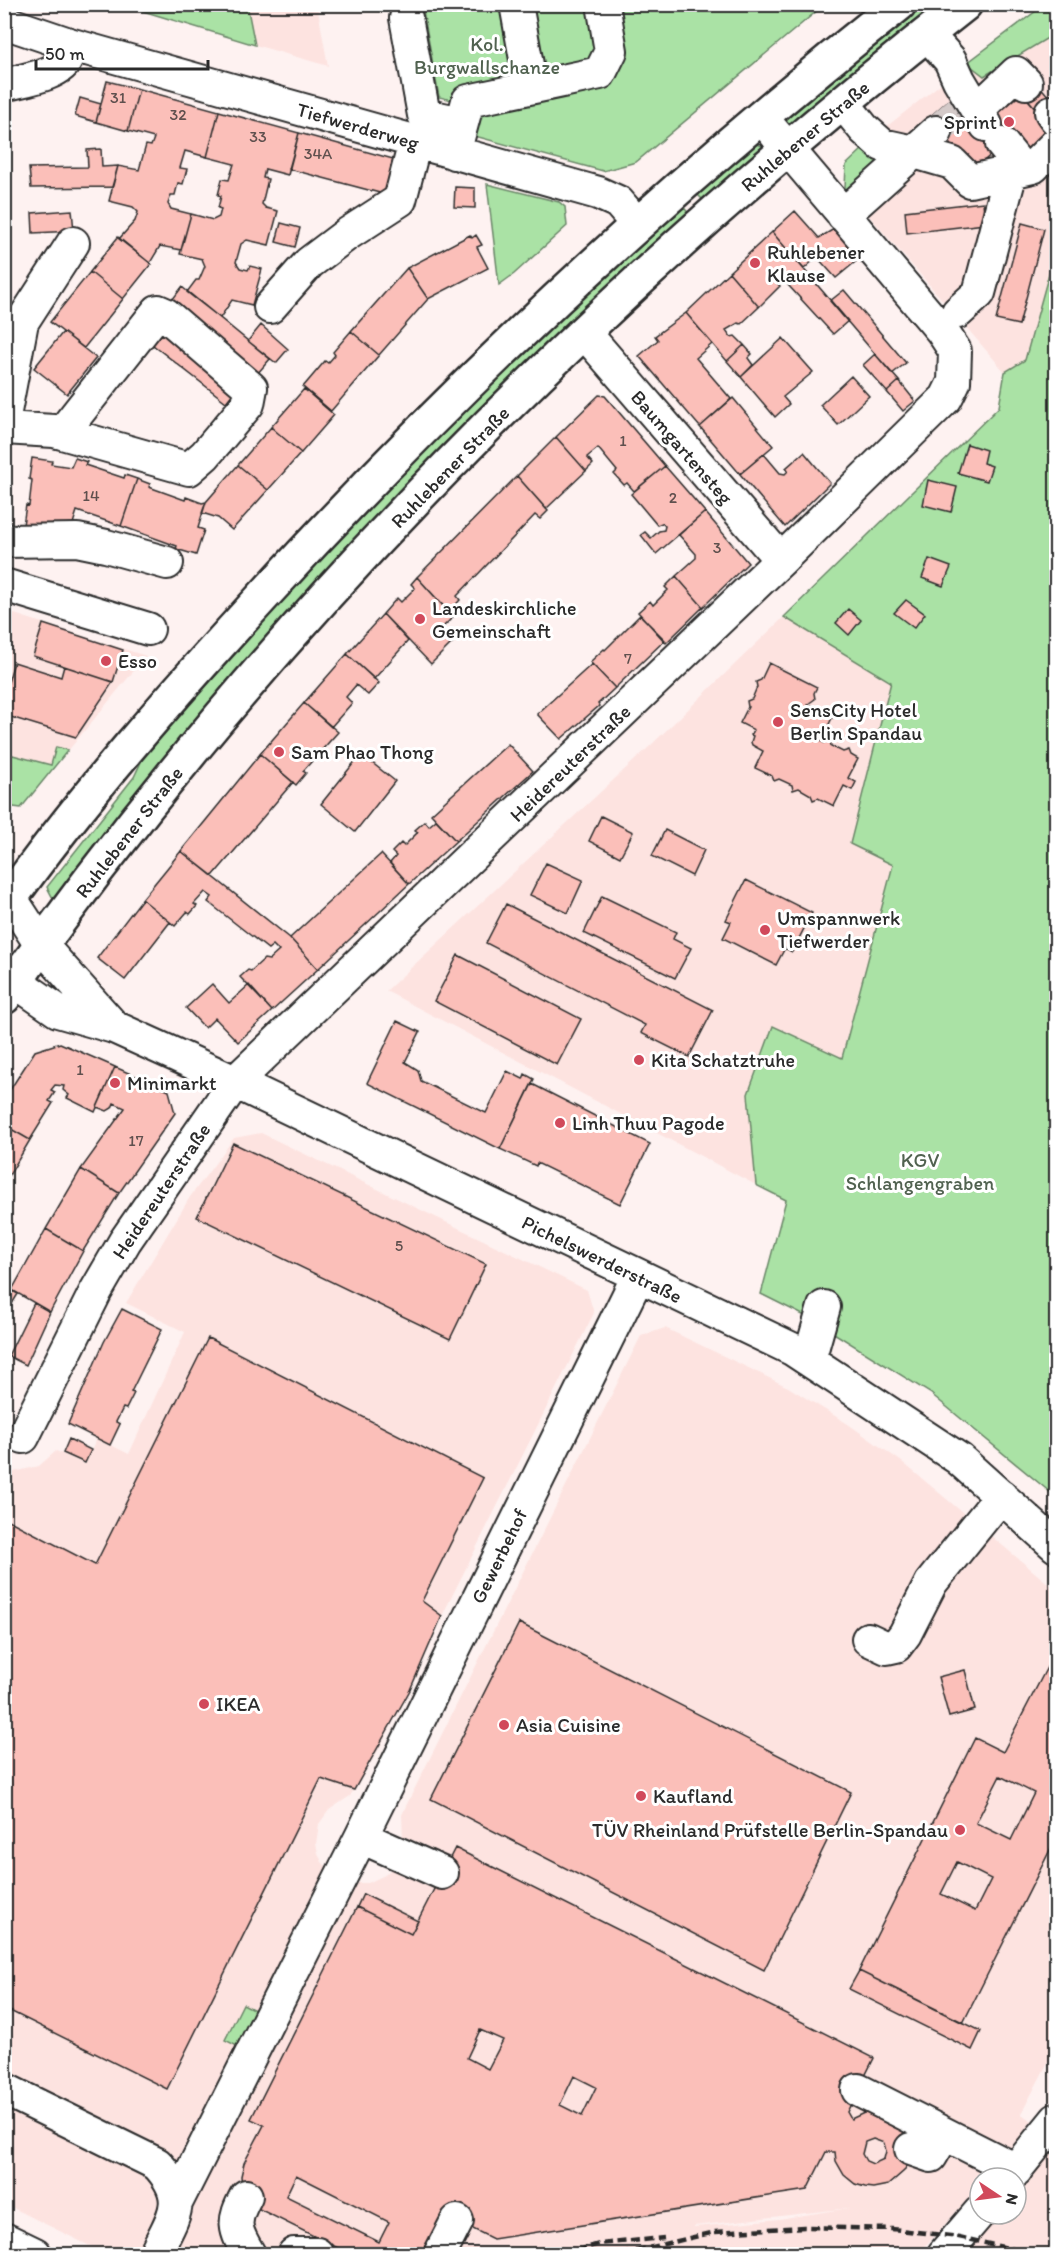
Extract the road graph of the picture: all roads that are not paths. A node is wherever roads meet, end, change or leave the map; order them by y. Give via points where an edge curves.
1 (516, 4) edge
2 (603, 4) edge
3 (899, 4) edge
4 (965, 4) edge
5 (406, 18) dead end
6 (4, 22) edge
7 (927, 34) junction
8 (69, 44) junction
9 (1026, 83) dead end
10 (4, 85) edge
11 (531, 87) junction
12 (843, 103) junction
13 (761, 117) junction
14 (462, 123) junction
15 (985, 127) junction
16 (415, 142) junction
17 (925, 142) junction
18 (1056, 144) edge
19 (787, 150) junction
20 (454, 153) junction
21 (843, 214) junction
22 (637, 224) junction
23 (73, 243) dead end
24 (270, 307) dead end
25 (958, 312) dead end
26 (584, 332) junction
27 (4, 417) edge
28 (4, 428) edge
29 (62, 433) junction
30 (4, 541) edge
31 (781, 560) junction
32 (167, 563) dead end
33 (4, 585) edge
34 (148, 629) dead end
35 (7, 898) edge
36 (41, 945) junction
37 (8, 983) edge
38 (114, 1027) junction
39 (234, 1082) junction
40 (638, 1276) junction
41 (824, 1307) dead end
42 (809, 1360) junction
43 (22, 1437) dead end
44 (1000, 1496) junction
45 (1056, 1546) edge
46 (868, 1639) dead end
47 (361, 1837) junction
48 (441, 1873) dead end
49 (4, 2088) edge
50 (858, 2090) dead end
51 (1056, 2120) edge
52 (944, 2134) junction
53 (910, 2149) dead end
54 (999, 2166) edge
55 (1019, 2166) edge
56 (246, 2196) dead end
57 (177, 2200) junction
58 (457, 2221) dead end
59 (968, 2226) edge
60 (4, 2239) edge
61 (35, 2254) edge
62 (155, 2254) edge
63 (249, 2254) edge
64 (294, 2254) edge
65 (317, 2254) edge
66 (440, 2254) edge
67 (944, 2254) edge

1 - 11 street
2 - 11 street via 611,51 600,73
3 - 13 main road
4 - 7 main road, Ruhlebener Straße
5 - 14 street via 423,115
6 - 8 street, Tiefwerderweg
7 - 12 main road, Ruhlebener Straße
7 - 15 street via 950,60
8 - 10 street via 62,66
8 - 16 street, Tiefwerderweg
9 - 15 street via 1016,73
11 - 14 street via 468,101
12 - 17 street via 882,145
12 - 19 main road, Ruhlebener Straße
13 - 19 street, Heidereuterstraße
13 - 22 main road
14 - 20 street
15 - 17 street via 970,181
15 - 18 street via 1033,167
15 - 25 street via 979,293
16 - 20 street, Tiefwerderweg
16 - 24 street via 400,200 309,263
17 - 21 street
19 - 21 street, Heidereuterstraße
19 - 26 main road, Ruhlebener Straße
20 - 22 street, Tiefwerderweg via 598,193 618,202
21 - 31 street, Heidereuterstraße via 955,351 954,382 946,398
22 - 35 main road via 492,358 306,550 128,749
23 - 27 street via 22,322
26 - 31 street, Baumgartensteg
26 - 36 main road, Ruhlebener Straße via 450,464 275,655 165,785
28 - 29 street
29 - 29 street via 158,311 250,388 248,404 189,469
30 - 32 street via 77,540
31 - 39 street, Heidereuterstraße
33 - 34 street
35 - 36 street, Pichelswerderstraße
36 - 37 main road, Ruhlebener Straße
36 - 38 street, Pichelswerderstraße
37 - 38 street, Pichelswerderstraße via 58,1011
38 - 39 street, Pichelswerderstraße
39 - 40 street, Pichelswerderstraße
39 - 43 street, Heidereuterstraße via 125,1241
40 - 42 street, Pichelswerderstraße
40 - 47 street, Gewerbehof
41 - 42 street
42 - 44 street, Pichelswerderstraße via 959,1459
44 - 45 street, Pichelswerderstraße
44 - 46 street via 931,1582 896,1646 887,1648
47 - 48 street
47 - 57 street, Gewerbehof
49 - 57 street via 157,2164 174,2188
50 - 52 street
51 - 55 street
52 - 53 street via 931,2156
52 - 54 street
56 - 63 street via 237,2213 237,2234
57 - 62 street, Gewerbehof
58 - 66 street
59 - 67 street
60 - 61 street
64 - 65 street

